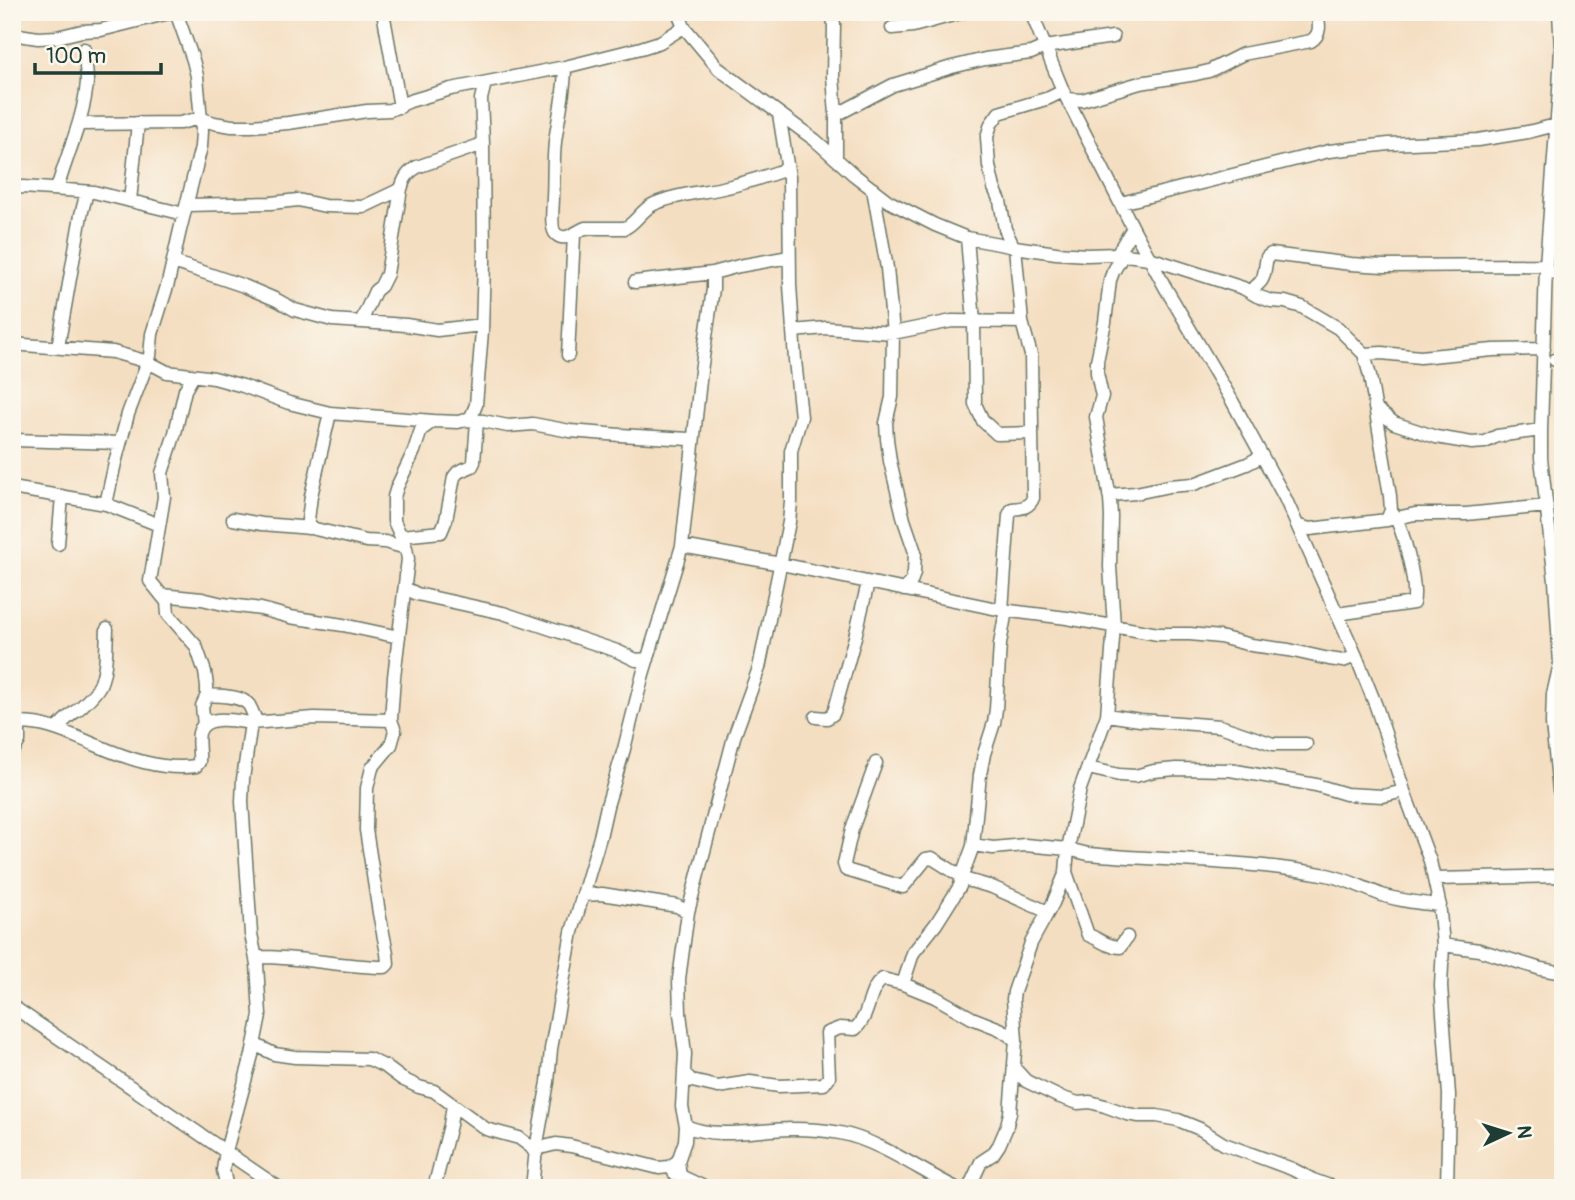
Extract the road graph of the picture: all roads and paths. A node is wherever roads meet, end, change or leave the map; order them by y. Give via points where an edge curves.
1 (175, 12) edge
2 (383, 12) edge
3 (678, 12) edge
4 (832, 12) edge
5 (964, 12) edge
6 (1031, 12) edge
7 (1317, 12) edge
8 (1559, 12) edge
9 (684, 27) junction
10 (892, 28) dead end
11 (101, 30) junction
12 (12, 34) edge
13 (67, 35) junction
14 (1113, 37) dead end
15 (1045, 47) junction
16 (84, 49) junction
17 (565, 67) junction
18 (485, 83) junction
19 (469, 86) junction
20 (1065, 95) junction
21 (481, 99) junction
22 (1082, 100) junction
23 (400, 107) junction
24 (779, 114) junction
25 (836, 115) junction
26 (1075, 115) junction
27 (200, 118) junction
28 (138, 123) junction
29 (79, 124) junction
30 (1556, 125) junction
31 (484, 144) junction
32 (836, 159) junction
33 (787, 169) junction
34 (12, 188) edge
35 (57, 189) junction
36 (873, 189) junction
37 (401, 190) junction
38 (87, 192) junction
39 (130, 201) junction
40 (1121, 203) junction
41 (185, 209) junction
42 (1133, 228) junction
43 (1004, 229) junction
44 (574, 235) junction
45 (967, 239) junction
46 (996, 244) junction
47 (1014, 247) junction
48 (1120, 255) junction
49 (789, 257) junction
50 (1149, 258) junction
51 (173, 262) junction
52 (1546, 269) junction
53 (1563, 272) edge
54 (713, 273) junction
55 (635, 282) dead end
56 (1249, 291) junction
57 (361, 322) junction
58 (974, 322) junction
59 (1022, 322) junction
60 (482, 325) junction
61 (793, 331) junction
62 (892, 334) junction
63 (12, 344) edge
64 (58, 347) junction
65 (1364, 354) junction
66 (568, 355) dead end
67 (1550, 357) edge
68 (148, 362) junction
69 (193, 376) junction
70 (1375, 408) junction
71 (330, 413) junction
72 (475, 418) junction
73 (1394, 423) junction
74 (419, 425) junction
75 (1541, 430) junction
76 (1378, 431) junction
77 (1031, 433) junction
78 (12, 440) edge
79 (692, 440) junction
80 (121, 443) junction
81 (1262, 456) junction
82 (12, 488) edge
83 (1109, 495) junction
84 (62, 496) junction
85 (106, 505) junction
86 (1547, 506) junction
87 (1391, 516) junction
88 (233, 519) dead end
89 (394, 521) junction
90 (159, 524) junction
91 (307, 528) junction
92 (1304, 532) junction
93 (1557, 540) edge
94 (385, 542) junction
95 (404, 542) junction
96 (58, 544) dead end
97 (682, 546) junction
98 (781, 564) junction
99 (868, 583) junction
100 (910, 588) junction
101 (409, 594) junction
102 (161, 595) junction
103 (1004, 610) junction
104 (1337, 614) junction
105 (1114, 626) junction
106 (107, 629) dead end
107 (1561, 635) edge
108 (399, 638) junction
109 (1356, 656) junction
110 (648, 659) junction
111 (207, 695) junction
112 (1107, 715) junction
113 (816, 718) dead end
114 (206, 719) junction
115 (391, 720) junction
116 (254, 722) junction
117 (16, 724) edge
118 (57, 729) junction
119 (1306, 744) dead end
120 (12, 753) edge
121 (876, 763) dead end
122 (1088, 768) junction
123 (1404, 791) junction
124 (1563, 804) edge
125 (973, 845) junction
126 (1068, 849) junction
127 (1066, 872) junction
128 (1563, 876) edge
129 (1435, 879) junction
130 (964, 881) junction
131 (583, 895) junction
132 (1440, 905) junction
133 (685, 906) junction
134 (1048, 912) junction
135 (1127, 937) dead end
136 (1443, 945) junction
137 (1460, 948) junction
138 (256, 957) junction
139 (1443, 961) junction
140 (1563, 973) edge
141 (903, 984) junction
142 (12, 1006) edge
143 (1015, 1021) junction
144 (1000, 1029) junction
145 (1016, 1040) junction
146 (254, 1044) junction
147 (1015, 1069) junction
148 (686, 1079) junction
149 (453, 1105) junction
150 (688, 1131) junction
151 (536, 1151) junction
152 (226, 1152) junction
153 (678, 1161) junction
154 (663, 1168) junction
155 (680, 1176) junction
156 (227, 1188) edge
157 (279, 1188) edge
158 (434, 1188) edge
159 (533, 1188) edge
160 (706, 1188) edge
161 (956, 1188) edge
162 (970, 1188) edge
163 (1335, 1188) edge
164 (1447, 1188) edge

1 - 11 street
1 - 27 street via 197,76
2 - 23 street
3 - 9 street
4 - 25 street
5 - 10 street
6 - 15 street
7 - 22 street via 1319,31 1311,41 1243,54 1209,71 1140,83
8 - 30 street
9 - 17 street via 660,42
9 - 24 street via 719,69
11 - 13 street
11 - 16 street
12 - 13 street via 38,38
13 - 16 street
14 - 15 street
15 - 20 street
15 - 25 street via 893,85
16 - 29 street via 87,82
17 - 18 street
17 - 44 street via 555,147 553,230 561,237
18 - 19 street
18 - 21 street
19 - 21 street
19 - 23 street
20 - 22 street
20 - 26 street
20 - 43 street via 999,113 991,124 989,166
21 - 31 street
22 - 26 street
23 - 27 street via 288,123 232,126
24 - 32 street
24 - 33 street
25 - 32 street
26 - 40 street
27 - 28 street
27 - 41 street via 201,147
28 - 29 street
28 - 39 street
29 - 35 street
30 - 40 street via 1478,140 1329,150
30 - 52 street
31 - 37 street via 417,167 405,177
31 - 60 street
32 - 36 street
33 - 44 street via 676,196 652,205 629,227 585,228
33 - 49 street
34 - 35 street
35 - 38 street
36 - 45 street via 888,201
36 - 62 street via 887,268
37 - 41 street via 363,207 298,200
37 - 57 street via 387,274
38 - 39 street
38 - 64 street
39 - 41 street
40 - 42 street
41 - 51 street
42 - 48 street
42 - 50 street
43 - 46 street
43 - 47 street
44 - 66 street
45 - 46 street
45 - 58 street
46 - 47 street
47 - 48 street
47 - 59 street
48 - 50 street
48 - 83 street via 1110,280 1097,361 1102,396 1096,416
49 - 54 street
49 - 61 street
50 - 56 street
50 - 81 street
51 - 57 street via 244,286 295,310
51 - 68 street
52 - 53 street
52 - 56 street via 1383,266 1271,254 1261,284
52 - 67 street
54 - 55 street
54 - 79 street
56 - 65 street via 1302,307 1338,328
57 - 60 street via 437,330
58 - 59 street
58 - 62 street via 952,321
58 - 77 street via 975,404 982,421 997,434
59 - 77 street via 1031,355
60 - 72 street
61 - 62 street via 826,328
61 - 98 street via 801,417 791,451 792,502
62 - 100 street via 887,439 915,552
63 - 64 street
64 - 68 street via 113,352
65 - 67 street via 1431,357 1493,350
65 - 70 street
67 - 75 street
68 - 69 street via 167,372
68 - 80 street
69 - 71 street via 214,378
69 - 90 street via 164,467
70 - 73 street
70 - 76 street
71 - 74 street
71 - 91 street
72 - 74 street
72 - 79 street via 508,426 533,424
72 - 95 street via 474,462 454,477 441,532
73 - 75 street via 1436,437 1479,443
73 - 76 street
74 - 89 street via 414,451 394,497
75 - 86 street
76 - 87 street
77 - 103 street via 1032,498 1009,515
78 - 80 street
79 - 97 street
80 - 85 street
81 - 83 street via 1194,484
81 - 92 street
82 - 84 street
83 - 105 street
84 - 85 street
84 - 96 street
85 - 90 street
86 - 87 street
86 - 93 street
87 - 92 street
87 - 104 street via 1404,538 1413,603
88 - 91 street
89 - 94 street
89 - 95 street
90 - 102 street via 150,581
91 - 94 street
92 - 104 street
93 - 107 street
94 - 95 street
95 - 101 street
97 - 98 street
97 - 110 street
98 - 99 street
98 - 133 street via 759,668
99 - 100 street
99 - 113 street via 835,709 827,718
100 - 103 street
101 - 108 street
101 - 110 street via 503,613 636,660
102 - 108 street via 261,609
102 - 111 street via 168,614 196,646
103 - 105 street
103 - 125 street via 996,709 980,775
104 - 109 street
105 - 109 street via 1220,637 1343,661
105 - 112 street
106 - 118 street via 100,685
107 - 124 street via 1552,715
108 - 115 street
109 - 123 street
110 - 131 street
111 - 114 street via 203,703
111 - 116 street via 240,699 248,704
112 - 119 street via 1220,726 1273,744
112 - 122 street
114 - 116 street
114 - 118 street via 199,738 199,762 188,767 125,756
115 - 116 street
115 - 138 street via 395,731 391,745 372,768 367,788 366,830 388,964
116 - 138 street via 243,802
117 - 118 street
117 - 120 street via 19,741
121 - 130 street via 852,829 844,868 903,887 926,859 932,858
122 - 123 street via 1135,776 1165,770 1230,770 1346,794 1384,796
122 - 126 street
123 - 129 street
125 - 126 street
125 - 130 street
126 - 127 street
126 - 132 street via 1326,875 1385,896
127 - 134 street
127 - 135 street via 1088,935 1110,947 1120,947
128 - 129 street
129 - 132 street
130 - 134 street via 992,887
130 - 141 street via 913,953
131 - 133 street
131 - 151 street via 572,932
132 - 136 street
133 - 148 street via 679,979
134 - 143 street via 1031,943 1014,992
136 - 137 street
136 - 139 street
137 - 139 street
137 - 140 street
138 - 146 street via 260,1015
139 - 164 street via 1449,1095
141 - 144 street
141 - 148 street via 881,979 862,1022 855,1029 827,1033 829,1077 824,1084 750,1082 718,1087
142 - 152 street
143 - 144 street
143 - 145 street
144 - 145 street
145 - 147 street
146 - 149 street via 295,1057 369,1059
146 - 152 street
147 - 162 street via 1006,1129 996,1151 981,1162
147 - 163 street via 1026,1081 1057,1096 1127,1114 1178,1120 1224,1144
148 - 150 street via 682,1107
149 - 151 street via 486,1129 519,1138
149 - 158 street
150 - 153 street
150 - 161 street via 843,1133
151 - 154 street via 556,1144
151 - 159 street
152 - 156 street
152 - 157 street
153 - 154 street
153 - 155 street
154 - 155 street
155 - 160 street

